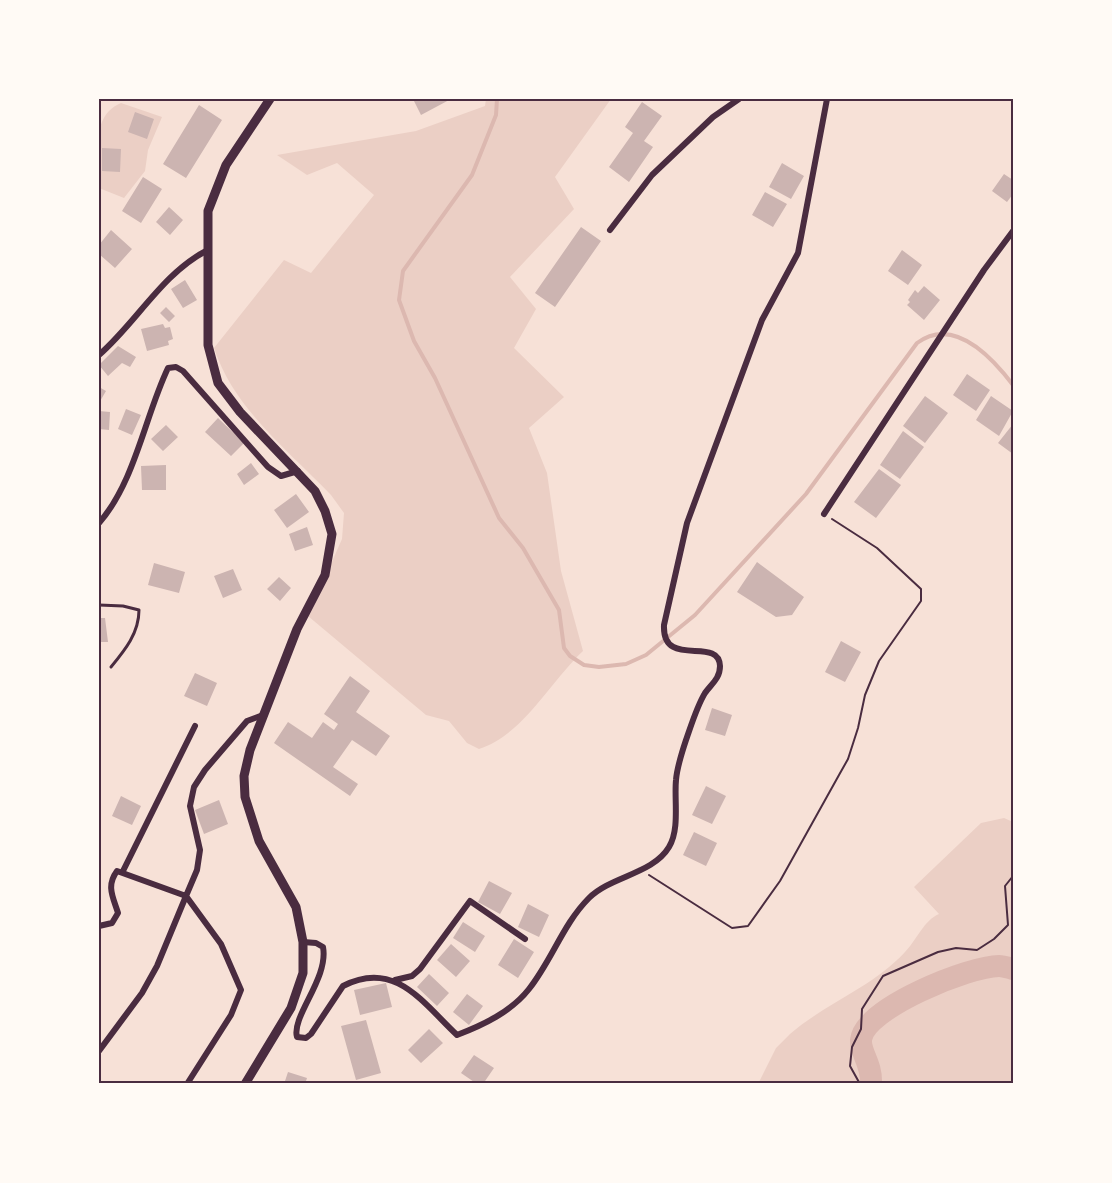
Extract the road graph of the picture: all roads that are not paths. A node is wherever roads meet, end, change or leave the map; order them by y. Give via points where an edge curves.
1 (270, 99) edge
2 (739, 99) edge
3 (827, 99) edge
4 (610, 230) dead end
5 (1013, 231) edge
6 (206, 251) junction
7 (99, 355) edge
8 (298, 471) junction
9 (824, 514) road end
10 (99, 523) edge
11 (99, 605) edge
12 (111, 667) dead end
13 (266, 714) junction
14 (195, 726) dead end
15 (123, 871) junction
16 (186, 896) junction
17 (99, 926) edge
18 (525, 939) dead end
19 (303, 942) junction
20 (395, 980) junction
21 (99, 1051) edge
22 (186, 1084) edge
23 (245, 1084) edge

1 - 6 main road via 226,165 214,191 208,211
2 - 4 street via 713,117 660,168
3 - 20 street via 798,253 762,320 687,523 664,634 680,651 708,651 720,664 719,674 705,693 686,740 676,778 674,838 669,849 590,897 570,921 529,990 509,1009 457,1035
5 - 9 street
6 - 7 street via 190,259
6 - 8 main road via 208,345 218,383 240,412
8 - 10 street via 281,476 268,467 183,371 168,368 112,508
8 - 13 main road via 326,511 332,534 330,554 325,575 297,629
11 - 12 lane via 139,610 139,623
13 - 16 street via 247,721 194,787 190,806 200,850
13 - 19 main road via 250,750 244,776 245,797 259,841 296,907
14 - 15 street
15 - 16 street
15 - 17 street via 117,870 111,879 111,895 118,913 112,923
16 - 21 street via 142,993
16 - 22 street via 221,944 241,990 231,1015
18 - 20 street via 470,901 420,969 412,976
19 - 20 street via 316,943 323,947 324,954 297,1037 311,1034 343,986 381,976
19 - 23 main road via 303,973 291,1008

